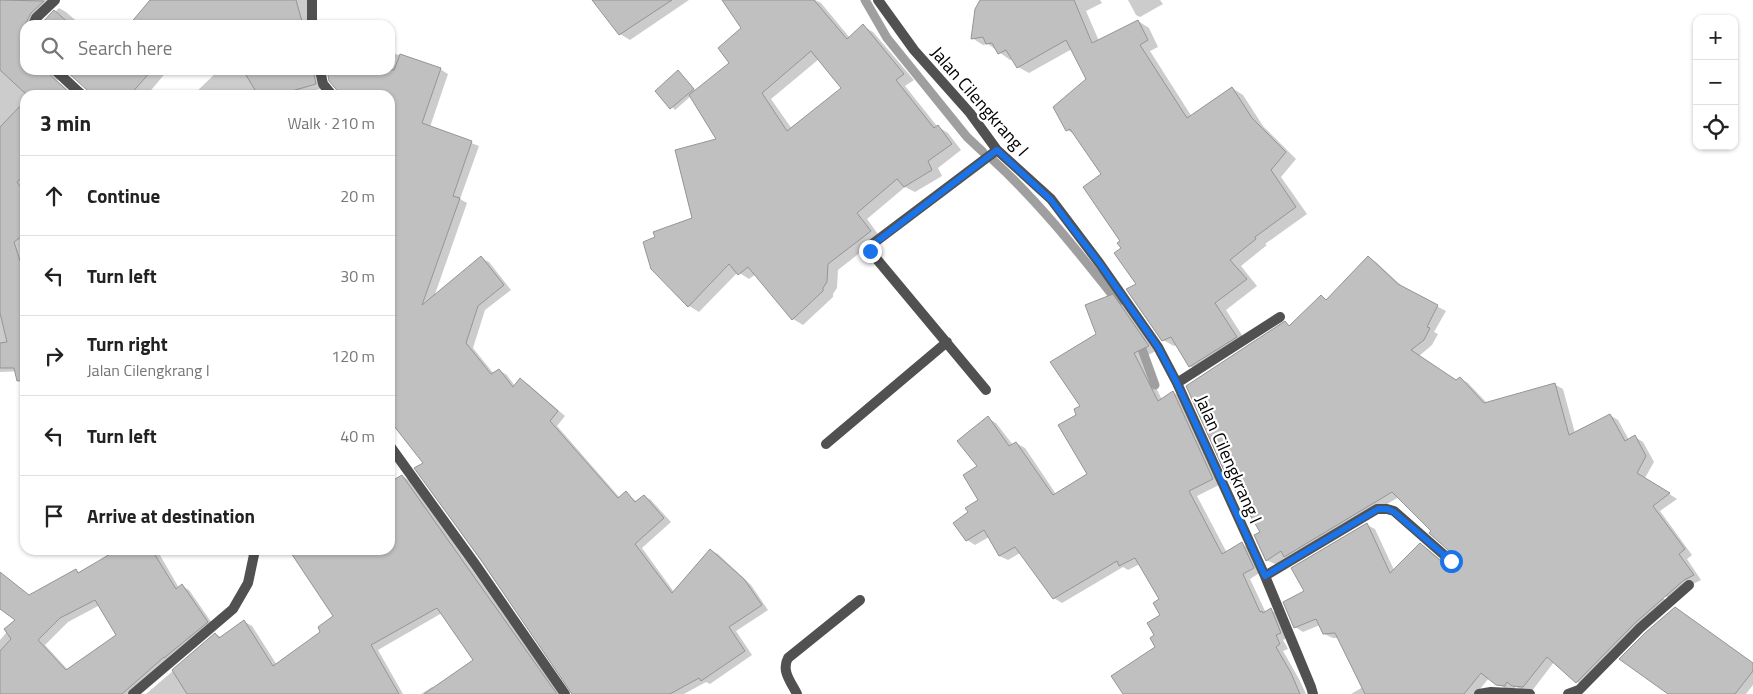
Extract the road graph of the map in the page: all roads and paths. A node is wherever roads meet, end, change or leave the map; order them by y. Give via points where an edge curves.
1 (55, 0) edge
2 (312, 0) edge
3 (878, 0) edge
4 (35, 20) edge
5 (312, 20) edge
6 (60, 75) edge
7 (321, 75) edge
8 (77, 90) edge
9 (328, 90) edge
10 (997, 150) junction
11 (1280, 317) dead end
12 (946, 342) junction
13 (1177, 383) junction
14 (986, 390) dead end
15 (826, 444) dead end
16 (395, 453) edge
17 (254, 555) edge
18 (1451, 561) dead end
19 (1265, 576) junction
20 (1688, 585) dead end
21 (860, 600) dead end
22 (1582, 692) edge
23 (133, 694) edge
24 (565, 694) edge
25 (797, 694) edge
26 (1313, 694) edge
27 (1479, 694) edge
28 (1530, 694) edge
29 (1568, 694) edge

1 - 4 street
2 - 5 street
3 - 10 street, Jalan Cilengkrang I via 914,50 970,112
6 - 8 street
7 - 9 street
10 - 12 street via 870,248
10 - 13 street, Jalan Cilengkrang I via 1051,200 1158,347
11 - 13 street
12 - 14 street
12 - 15 street
13 - 19 street, Jalan Cilengkrang I
16 - 24 street
17 - 23 street via 248,583 233,609
18 - 19 street via 1394,512 1378,509
19 - 26 street, Jalan Cilengkrang I
20 - 22 street via 1640,628
21 - 25 street via 788,658 786,673
22 - 29 street
27 - 28 street

